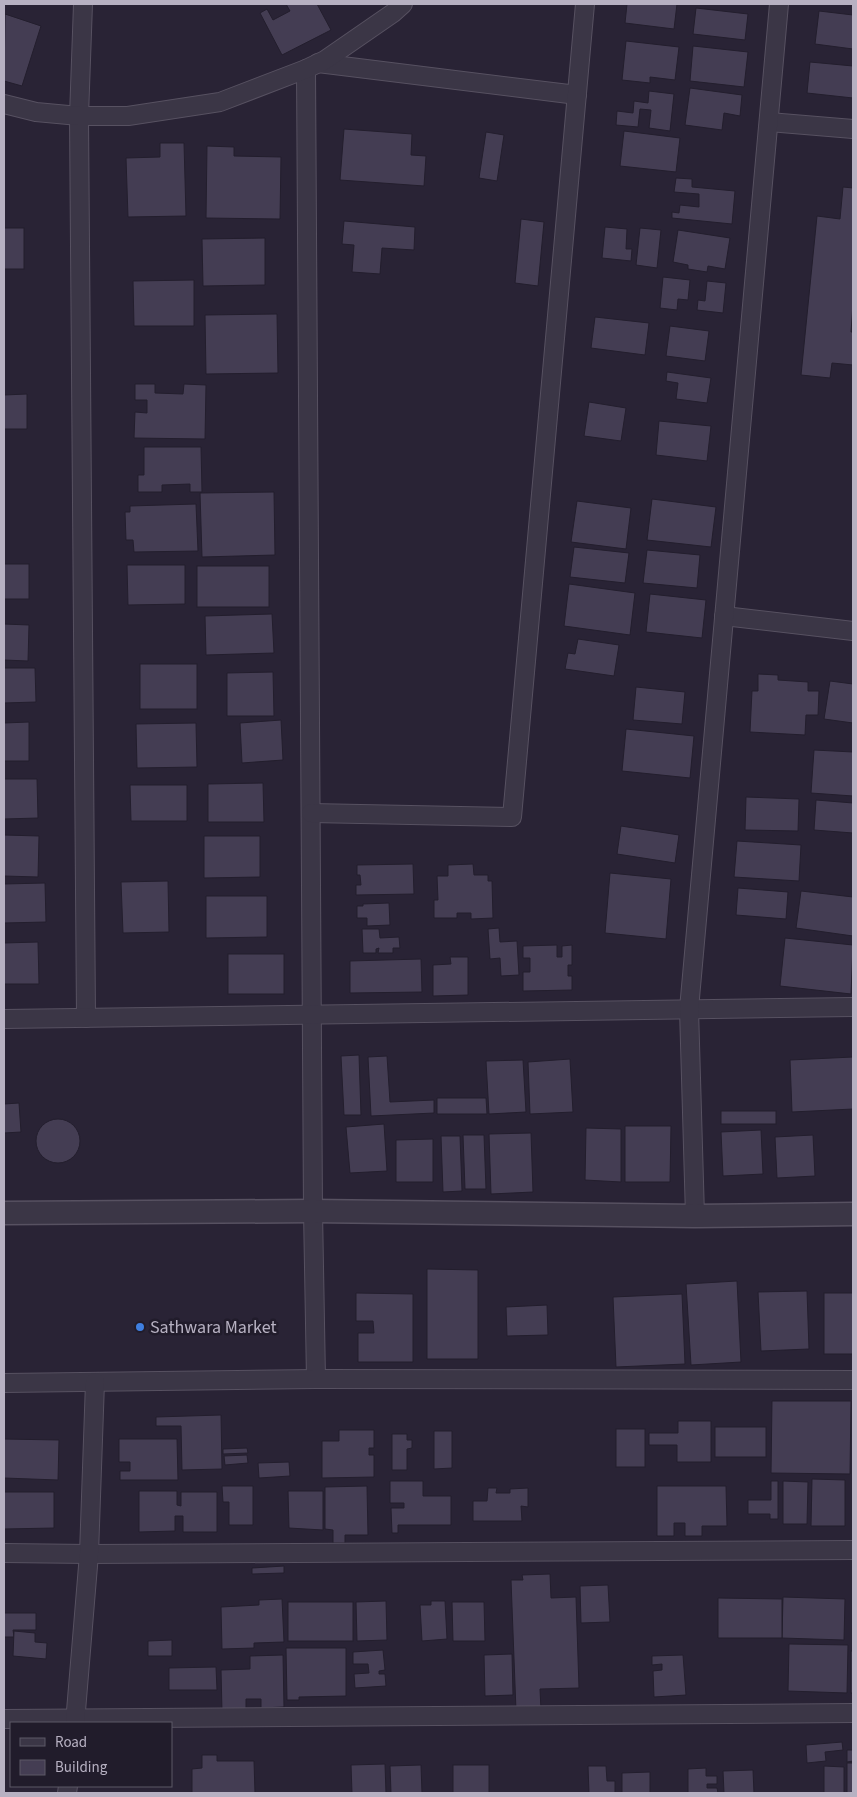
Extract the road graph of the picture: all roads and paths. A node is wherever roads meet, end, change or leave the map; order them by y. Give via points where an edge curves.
1 (83, 4) edge
2 (403, 4) edge
3 (585, 4) edge
4 (780, 4) edge
5 (312, 66) junction
6 (577, 95) junction
7 (4, 104) edge
8 (79, 116) junction
9 (769, 122) junction
10 (853, 129) edge
11 (724, 616) junction
12 (853, 631) edge
13 (311, 813) junction
14 (853, 1007) edge
15 (689, 1009) junction
16 (312, 1015) junction
17 (86, 1018) junction
18 (4, 1019) edge
19 (313, 1212) junction
20 (4, 1213) edge
21 (853, 1214) edge
22 (695, 1216) junction
23 (316, 1379) junction
24 (853, 1380) edge
25 (95, 1382) junction
26 (4, 1383) edge
27 (853, 1550) edge
28 (4, 1553) edge
29 (89, 1554) junction
30 (853, 1713) edge
31 (4, 1719) edge
32 (75, 1721) edge

1 - 8 street
2 - 5 street
3 - 6 street
4 - 9 street
5 - 6 street
5 - 8 street via 220,102 128,116
5 - 13 street
6 - 13 street via 512,816
7 - 8 street via 36,112
8 - 17 street
9 - 10 street
9 - 11 street
11 - 12 street
11 - 15 street
13 - 16 street
14 - 15 street
15 - 16 street
15 - 22 street
16 - 17 street
16 - 19 street
17 - 18 street
19 - 20 street
19 - 22 street
19 - 23 street
21 - 22 street
23 - 24 street
23 - 25 street
25 - 26 street
25 - 29 street
27 - 29 street
28 - 29 street
29 - 32 street
30 - 32 street
31 - 32 street

